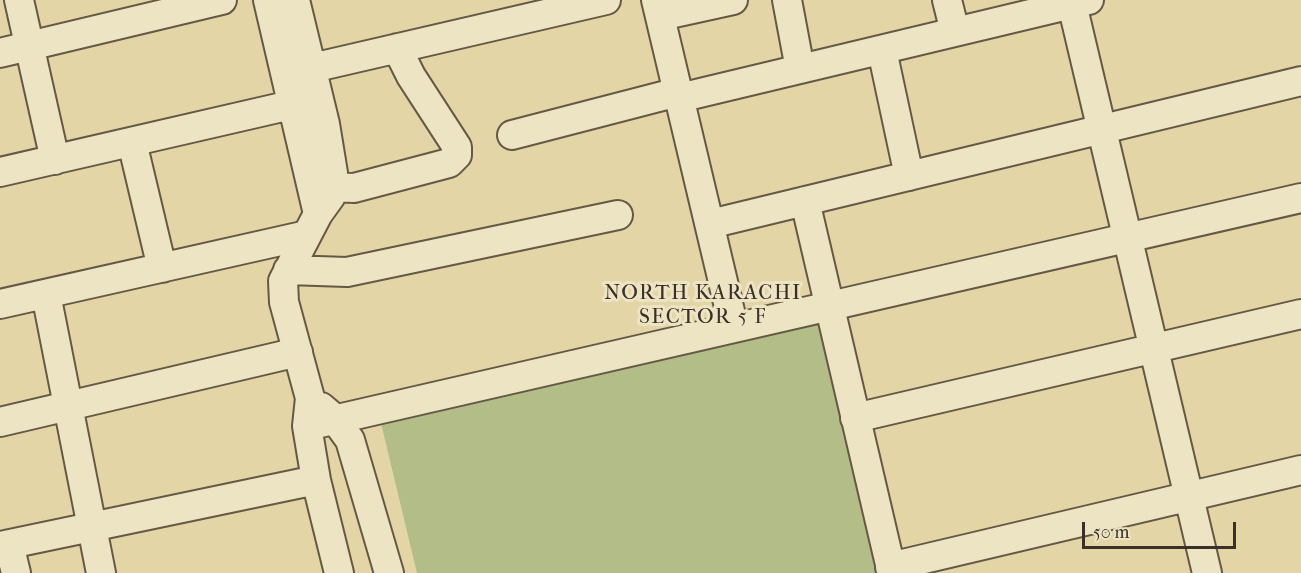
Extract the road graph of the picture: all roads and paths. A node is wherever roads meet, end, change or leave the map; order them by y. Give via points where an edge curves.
1 (19, 0) edge
2 (222, 0) edge
3 (268, 0) edge
4 (295, 0) edge
5 (606, 0) edge
6 (733, 0) edge
7 (786, 0) edge
8 (947, 0) edge
9 (1082, 2) edge
10 (658, 8) edge
11 (955, 32) junction
12 (29, 46) junction
13 (397, 48) junction
14 (882, 50) junction
15 (0, 53) edge
16 (312, 68) junction
17 (800, 69) junction
18 (1301, 81) edge
19 (678, 95) junction
20 (291, 105) junction
21 (1102, 130) junction
22 (512, 135) dead end
23 (132, 142) junction
24 (55, 160) junction
25 (0, 172) edge
26 (909, 176) junction
27 (331, 187) junction
28 (1301, 198) edge
29 (805, 201) junction
30 (618, 214) dead end
31 (313, 224) junction
32 (710, 224) junction
33 (1127, 238) junction
34 (162, 268) junction
35 (288, 270) junction
36 (46, 294) junction
37 (0, 304) edge
38 (830, 306) junction
39 (1301, 314) edge
40 (734, 328) junction
41 (1154, 348) junction
42 (298, 352) junction
43 (68, 406) junction
44 (855, 418) junction
45 (0, 422) edge
46 (320, 422) junction
47 (1301, 470) edge
48 (316, 480) junction
49 (1189, 496) junction
50 (92, 528) junction
51 (4, 545) edge
52 (891, 570) edge
53 (16, 573) edge
54 (101, 573) edge
55 (339, 573) edge
56 (389, 573) edge
57 (1207, 573) edge

1 - 12 street
2 - 12 street
3 - 20 street
4 - 16 street
5 - 13 street
6 - 10 street
7 - 17 street
8 - 11 street
9 - 11 street
9 - 21 street
10 - 19 street
11 - 14 street
12 - 15 street
12 - 24 street
13 - 16 street
13 - 27 street via 457,147 457,155 448,163 354,188
14 - 17 street
14 - 26 street
16 - 27 street via 333,173
17 - 19 street
18 - 21 street
19 - 22 street
19 - 32 street
20 - 23 street
20 - 31 street
21 - 26 street
21 - 33 street
23 - 24 street
23 - 34 street
24 - 25 street
26 - 29 street
27 - 31 street via 331,196
28 - 33 street
29 - 32 street
29 - 38 street
30 - 35 street via 347,272
31 - 34 street
31 - 35 street
32 - 40 street
33 - 38 street
33 - 41 street
34 - 36 street
35 - 42 street via 283,281 284,302
36 - 37 street
36 - 43 street
38 - 40 street
38 - 44 street
39 - 41 street
40 - 46 street
41 - 44 street
41 - 49 street
42 - 43 street
42 - 46 street
43 - 45 street
43 - 50 street
44 - 52 street
46 - 48 street
46 - 56 street via 350,440
47 - 49 street
48 - 50 street
48 - 55 street
49 - 52 street
49 - 57 street
50 - 51 street
50 - 54 street
51 - 53 street

